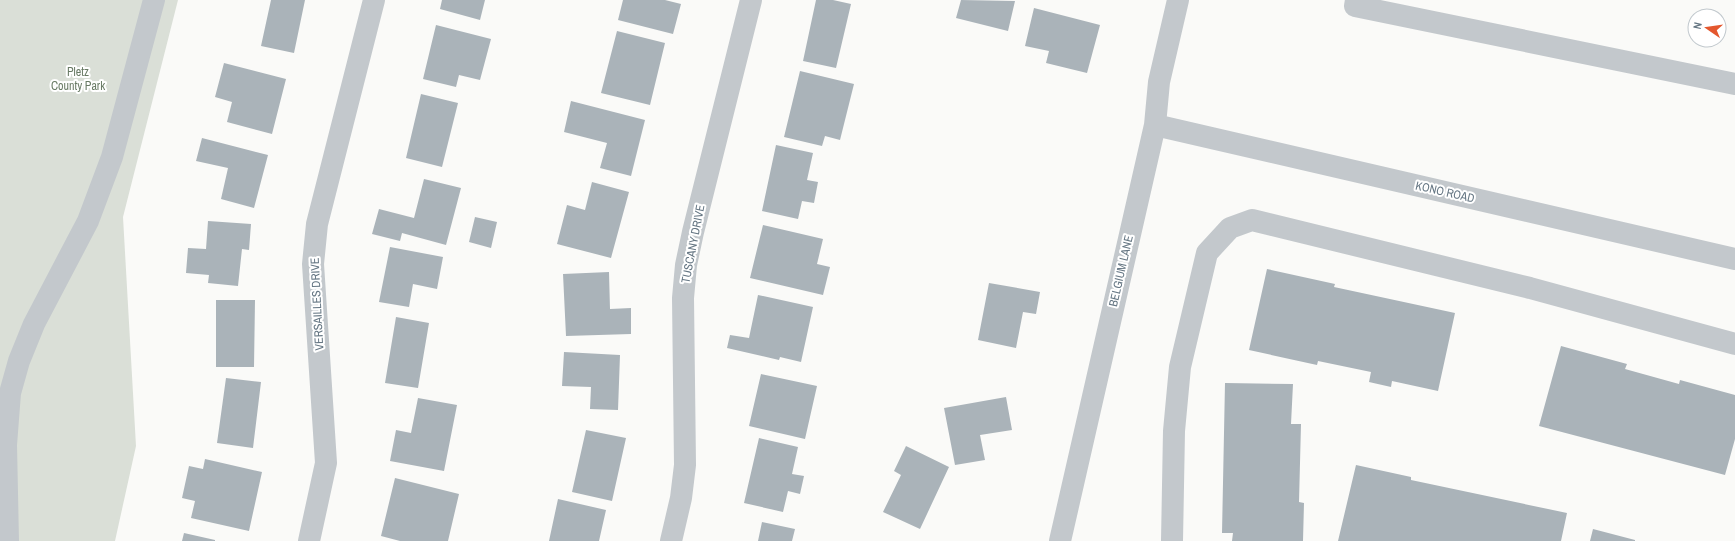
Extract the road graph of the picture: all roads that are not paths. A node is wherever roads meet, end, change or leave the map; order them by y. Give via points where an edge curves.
1 (154, 0) edge
2 (374, 0) edge
3 (751, 0) edge
4 (1178, 0) edge
5 (1356, 0) edge
6 (1735, 84) edge
7 (1155, 124) junction
8 (1735, 259) edge
9 (1735, 344) edge
10 (8, 541) edge
11 (309, 541) edge
12 (671, 541) edge
13 (1060, 541) edge
14 (1172, 541) edge

1 - 10 street via 112,157 88,221 34,324 19,361 10,393 6,445
2 - 11 street, VERSAILLES DRIVE via 317,224 313,264 326,463
3 - 12 street, TUSCANY DRIVE via 686,265 683,298 685,465 681,498
4 - 7 street, BELGIUM LANE via 1159,82
5 - 6 street via 1355,6
7 - 8 street, KONO ROAD
7 - 13 street, BELGIUM LANE
9 - 14 street via 1530,288 1252,220 1230,228 1207,253 1180,367 1174,431

